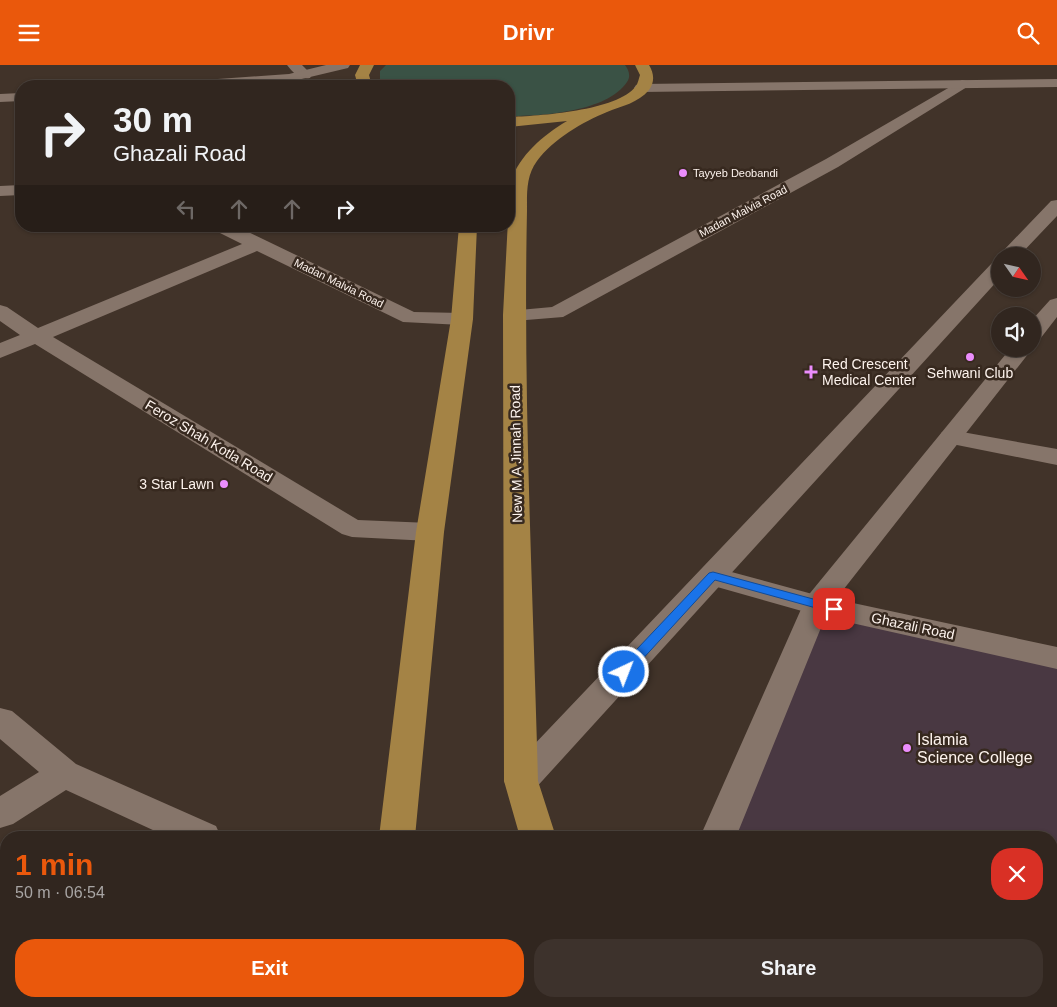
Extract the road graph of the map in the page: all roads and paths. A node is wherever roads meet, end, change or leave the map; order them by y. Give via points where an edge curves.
1 (294, 65) edge
2 (343, 65) edge
3 (366, 65) edge
4 (1057, 70) edge
5 (305, 75) junction
6 (644, 76) edge
7 (259, 80) edge
8 (362, 80) edge
9 (1057, 83) edge
10 (962, 84) junction
11 (15, 97) edge
12 (0, 98) edge
13 (15, 106) edge
14 (0, 107) edge
15 (602, 109) junction
16 (515, 122) edge
17 (517, 148) edge
18 (15, 190) edge
19 (0, 191) edge
20 (1057, 205) edge
21 (233, 232) edge
22 (468, 232) edge
23 (258, 244) junction
24 (1017, 247) edge
25 (991, 276) edge
26 (0, 311) edge
27 (1053, 314) edge
28 (514, 315) junction
29 (462, 319) junction
30 (1041, 326) edge
31 (36, 336) junction
32 (0, 351) edge
33 (1015, 357) edge
34 (950, 437) junction
35 (1057, 457) edge
36 (430, 532) junction
37 (713, 575) junction
38 (816, 605) junction
39 (1057, 658) edge
40 (0, 720) edge
41 (64, 774) junction
42 (521, 781) junction
43 (0, 815) edge
44 (190, 831) edge
45 (397, 831) edge
46 (536, 831) edge
47 (721, 831) edge

1 - 5 street
2 - 5 street
3 - 8 main road
4 - 6 street
5 - 7 street
6 - 10 street
6 - 15 main road via 626,99
9 - 10 street
10 - 28 street, Madan Malvia Road via 832,163 556,313
11 - 12 street
13 - 14 street
15 - 16 main road via 551,119
15 - 17 main road, New M A Jinnah Road via 564,128 538,153
17 - 28 main road, New M A Jinnah Road via 519,182
18 - 19 street
20 - 24 street
21 - 23 street, Madan Malvia Road
22 - 29 main road
23 - 29 street, Madan Malvia Road via 410,318
23 - 31 street
25 - 37 street
26 - 31 street, Feroz Shah Kotla Road
27 - 30 street
28 - 42 main road, New M A Jinnah Road
29 - 36 main road
31 - 32 street
31 - 36 street, Feroz Shah Kotla Road via 352,529
33 - 34 street
34 - 35 street
34 - 38 street
36 - 45 main road
37 - 38 street, Ghazali Road
37 - 42 street
38 - 39 street, Ghazali Road
38 - 47 street
40 - 41 street
41 - 43 street
41 - 44 street
42 - 46 main road, New M A Jinnah Road

